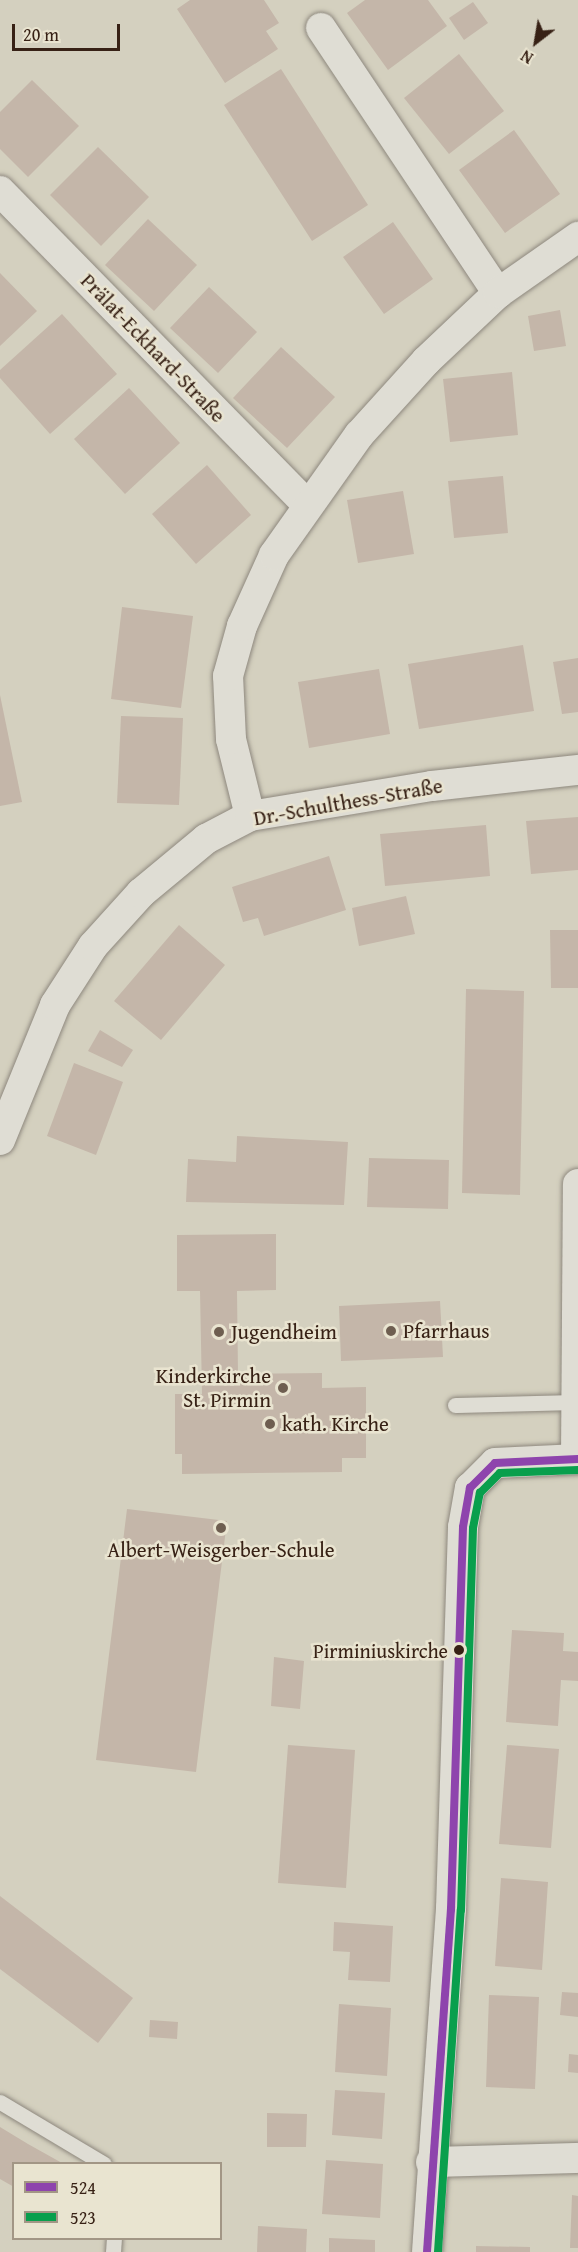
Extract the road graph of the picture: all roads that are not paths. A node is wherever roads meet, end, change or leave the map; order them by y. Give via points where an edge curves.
1 (321, 28) dead end
2 (0, 191) edge
3 (578, 237) edge
4 (498, 292) junction
5 (307, 505) junction
6 (578, 770) edge
7 (250, 816) junction
8 (0, 1140) edge
9 (578, 1184) edge
10 (576, 1402) junction
11 (456, 1405) dead end
12 (577, 1460) edge
13 (0, 2102) edge
14 (578, 2158) edge
15 (102, 2162) edge
16 (431, 2162) junction
17 (427, 2252) edge

1 - 4 street
2 - 5 street, Prälat-Eckhard-Straße
3 - 4 street
4 - 5 street via 359,435
5 - 7 street via 274,555 242,626 228,676 231,739
6 - 7 street, Dr.-Schulthess-Straße via 432,786
7 - 8 street, Dr.-Schulthess-Straße via 206,839 141,893 93,946 55,1005
9 - 10 street
10 - 11 lane
10 - 12 street
12 - 16 street via 495,1463 470,1488 464,1527 452,1909
13 - 15 lane
14 - 16 street
16 - 17 street

